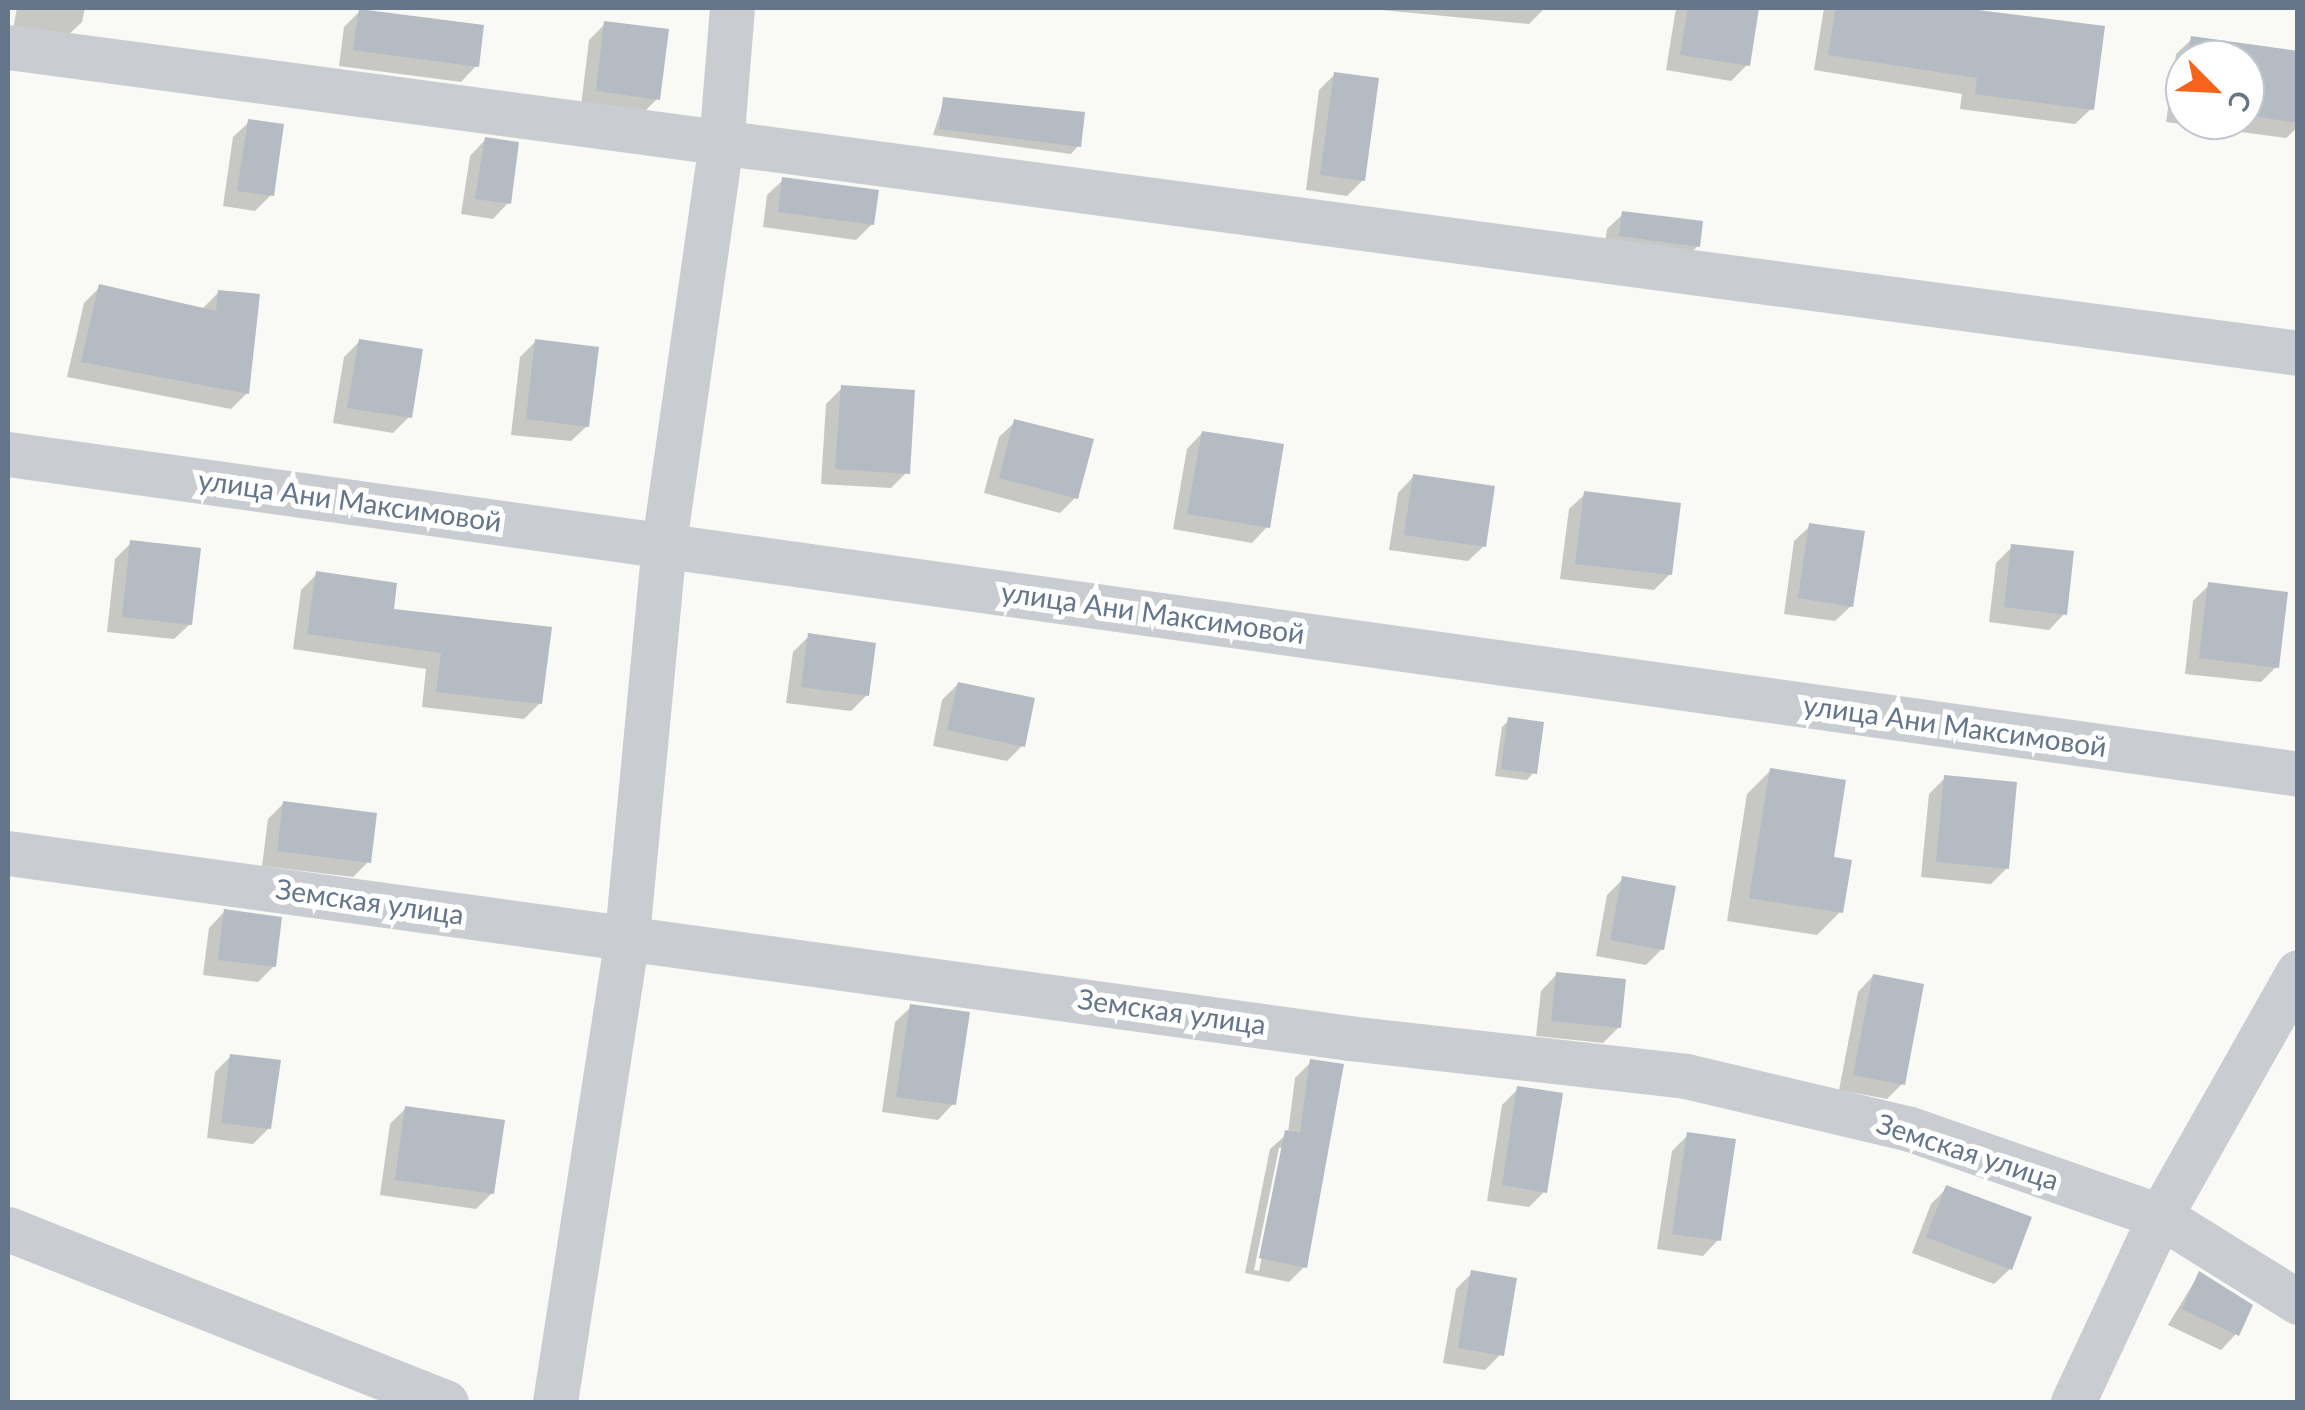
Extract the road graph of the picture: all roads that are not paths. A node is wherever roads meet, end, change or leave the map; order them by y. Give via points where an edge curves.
1 (732, 8) edge
2 (8, 47) edge
3 (721, 144) junction
4 (2298, 353) edge
5 (8, 454) edge
6 (664, 543) junction
7 (2298, 774) edge
8 (8, 853) edge
9 (627, 936) junction
10 (2298, 972) edge
11 (2160, 1216) junction
12 (8, 1229) edge
13 (2298, 1302) edge
14 (446, 1402) edge
15 (555, 1402) edge
16 (2073, 1402) edge

1 - 3 street
2 - 3 street
3 - 4 street
3 - 6 street
5 - 6 street, улица Ани Максимовой
6 - 7 street, улица Ани Максимовой
6 - 9 street
8 - 9 street, Земская улица
9 - 11 street, Земская улица via 1349,1038 1686,1076 1910,1129
9 - 15 street
10 - 11 street
11 - 13 street, Земская улица
11 - 16 street
12 - 14 street

